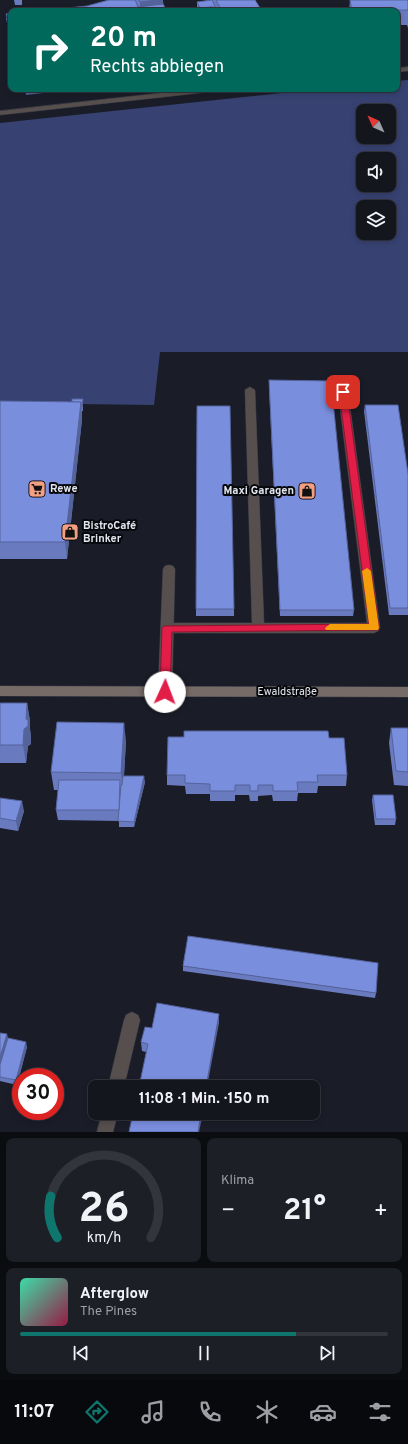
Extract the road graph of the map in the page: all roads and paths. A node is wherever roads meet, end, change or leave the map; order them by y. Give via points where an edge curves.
1 (191, 92) edge
2 (0, 113) edge
3 (250, 390) dead end
4 (343, 392) dead end
5 (169, 569) dead end
6 (167, 628) junction
7 (258, 628) junction
8 (0, 691) edge
9 (165, 692) junction
10 (408, 692) edge
11 (132, 1020) dead end
12 (118, 1080) edge
13 (109, 1120) edge
14 (106, 1132) edge

1 - 2 street
3 - 7 street
4 - 7 street via 374,628
5 - 6 street
6 - 7 street
6 - 9 street
8 - 9 main road, Ewaldstraße
9 - 10 main road, Ewaldstraße
11 - 12 street
13 - 14 street

